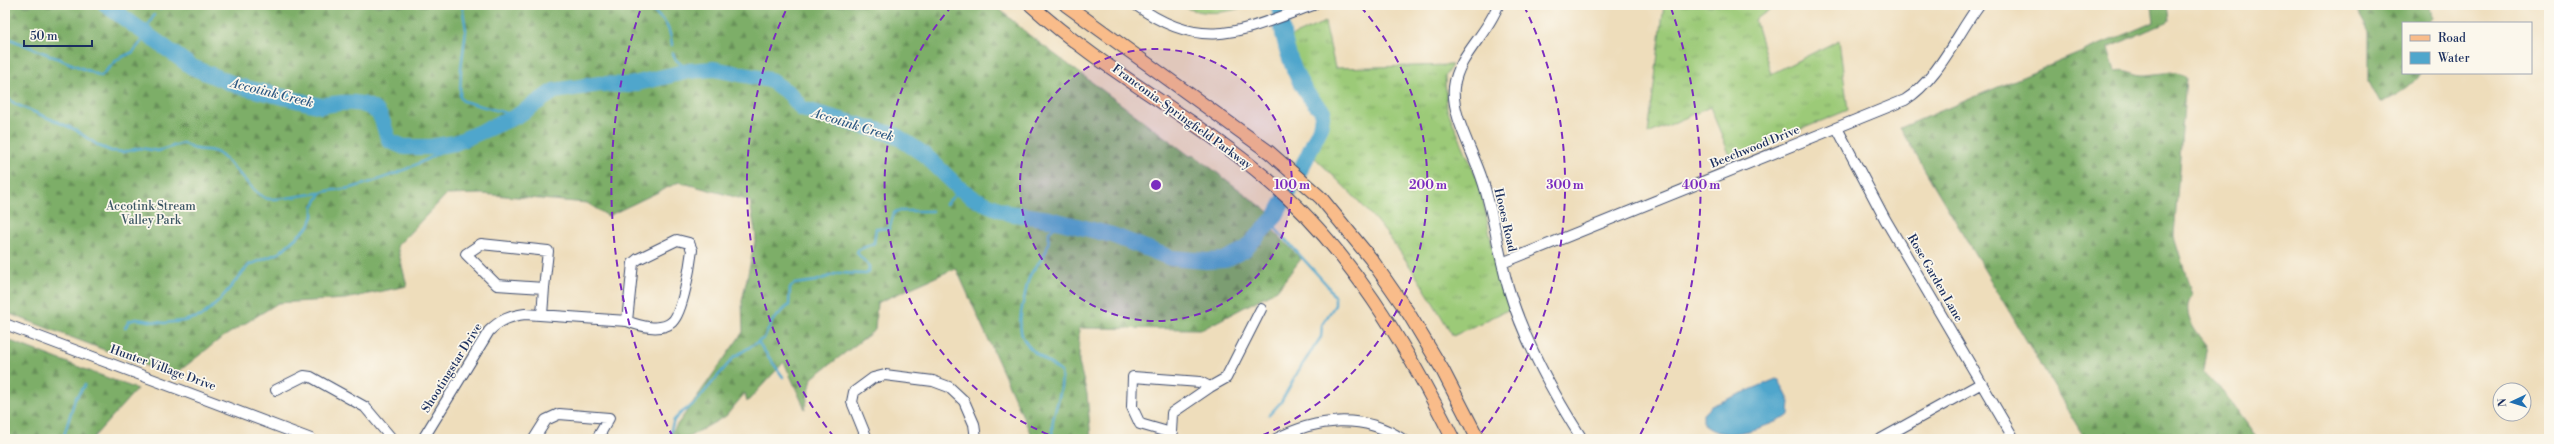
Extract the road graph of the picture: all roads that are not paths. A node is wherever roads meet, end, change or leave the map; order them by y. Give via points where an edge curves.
1 (1031, 5) edge
2 (1066, 5) edge
3 (1136, 5) edge
4 (1313, 5) edge
5 (1498, 5) edge
6 (1979, 5) edge
7 (1837, 128) junction
8 (1502, 264) junction
9 (544, 288) junction
10 (1261, 309) dead end
11 (542, 315) junction
12 (627, 321) junction
13 (5, 324) edge
14 (1980, 384) junction
15 (1210, 387) junction
16 (276, 390) dead end
17 (1173, 436) edge
18 (1477, 436) edge
19 (311, 439) edge
20 (392, 439) edge
21 (423, 439) edge
22 (534, 439) edge
23 (597, 439) edge
24 (866, 439) edge
25 (976, 439) edge
26 (1276, 439) edge
27 (1402, 439) edge
28 (1453, 439) edge
29 (1582, 439) edge
30 (1881, 439) edge
31 (2014, 439) edge

1 - 28 main road, Franconia-Springfield Parkway via 1083,47 1242,160 1279,190 1318,228 1384,317
2 - 18 main road, Franconia-Springfield Parkway via 1255,142 1299,177 1334,213 1371,259 1409,314 1442,369
3 - 4 street via 1169,25 1198,34 1218,35 1254,26
5 - 8 street, Hooes Road via 1460,67 1454,97 1457,114 1483,181
6 - 7 street, Beechwood Drive via 1936,70 1919,90 1895,104
7 - 8 street, Beechwood Drive
7 - 14 street, Rose Garden Lane via 1885,219
8 - 29 street, Hooes Road via 1511,295 1533,350
9 - 9 street via 548,251 481,244 466,254 497,285
9 - 11 street
10 - 15 street via 1226,378
11 - 12 street, Shootingstar Drive
11 - 21 street, Shootingstar Drive via 511,316 498,322 489,331
12 - 12 street, Shootingstar Drive via 633,263 638,258 677,240 688,243 692,250 691,257 681,302 673,321 666,326 658,327
13 - 19 street, Hunter Village Drive
14 - 30 street
14 - 31 street, Rose Garden Lane
15 - 17 street via 1172,413
15 - 17 street via 1200,382 1133,377 1132,407 1140,424
16 - 20 street via 304,376 312,377 365,407
22 - 23 street via 546,420 559,414 609,418
24 - 25 street via 852,402 854,392 873,378 885,375 933,381 949,387 964,402 974,424
26 - 27 street via 1307,425 1346,421 1375,426

